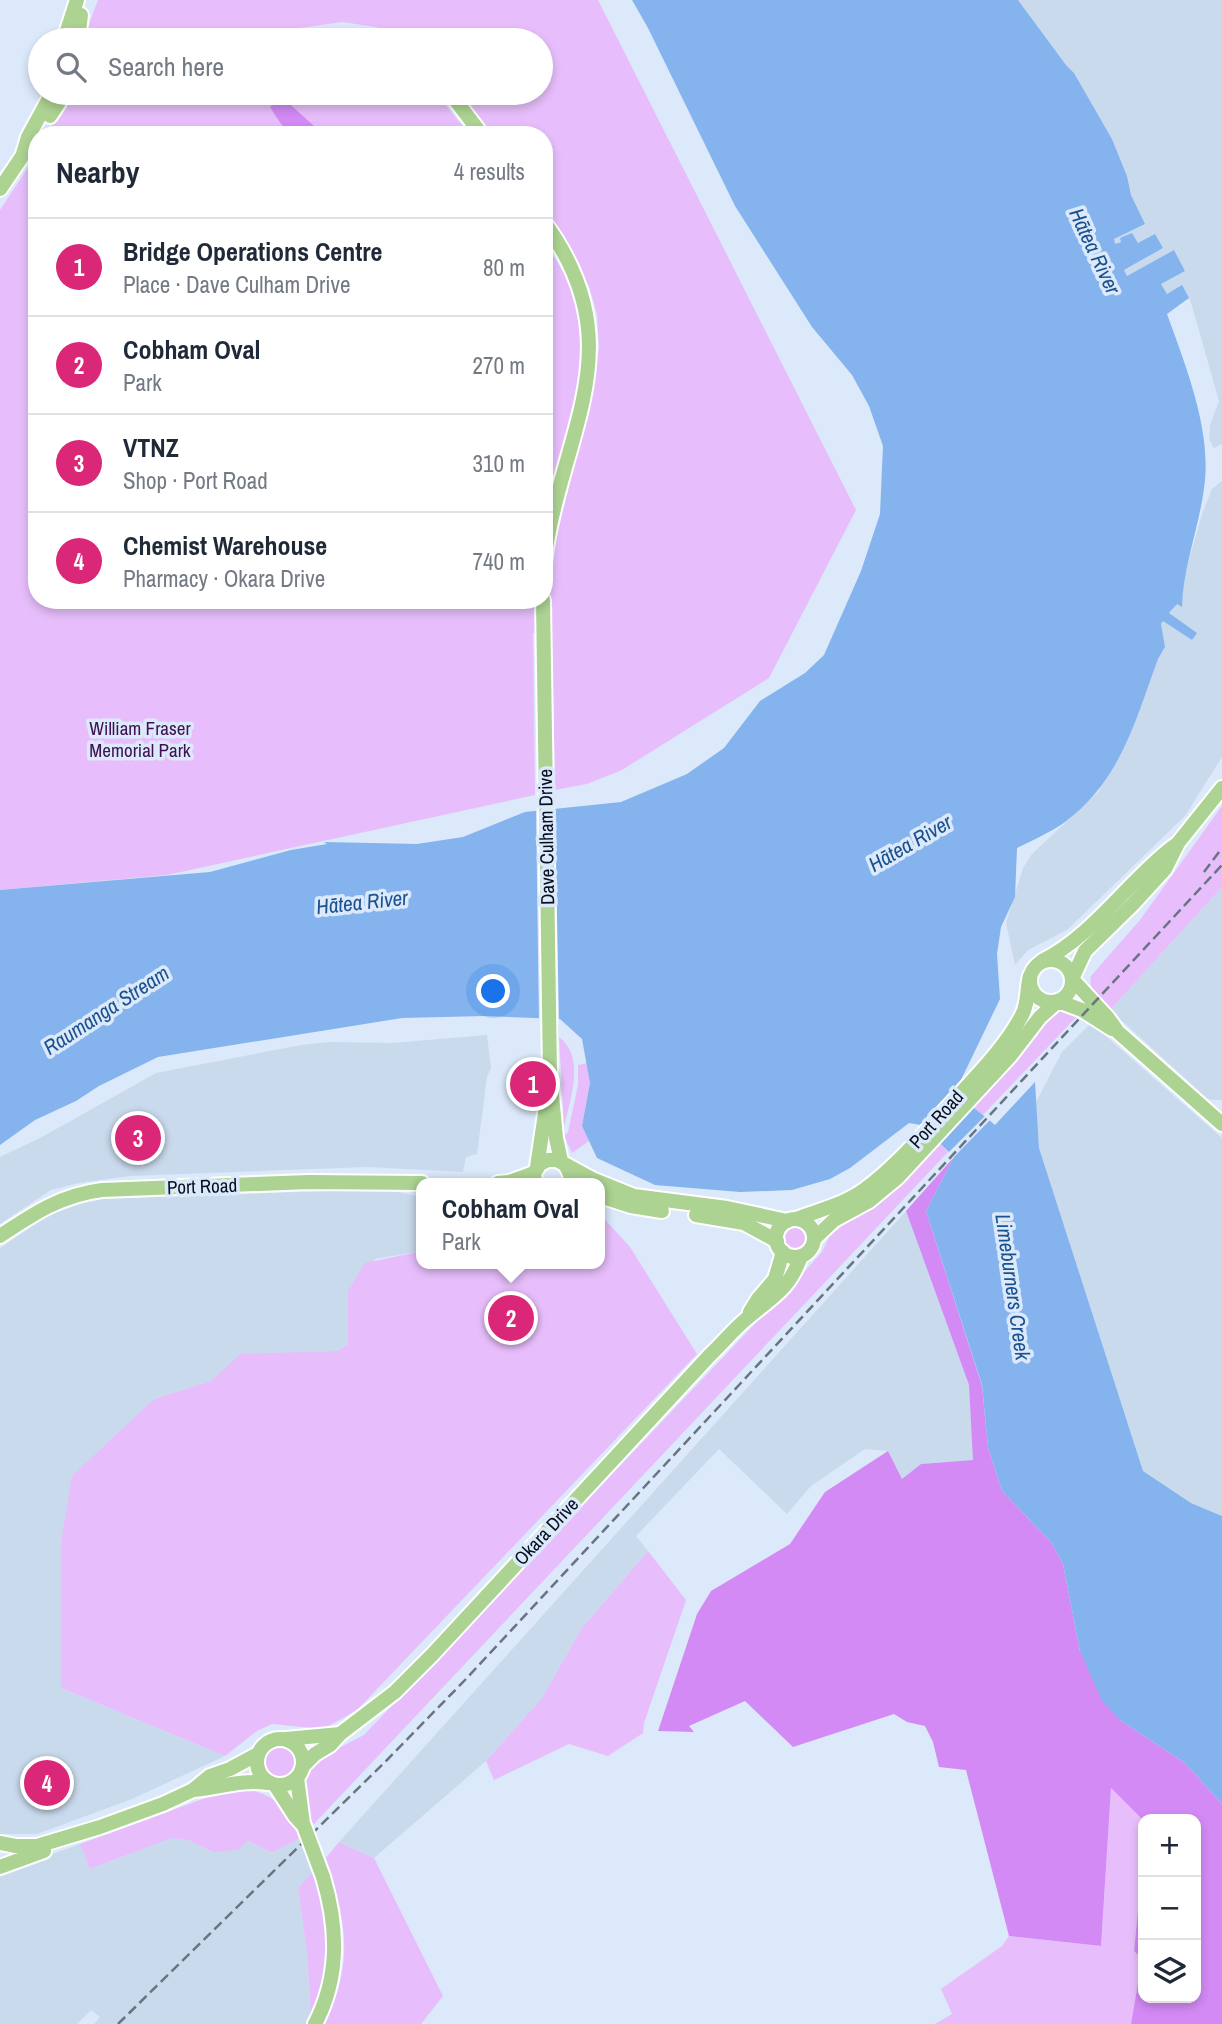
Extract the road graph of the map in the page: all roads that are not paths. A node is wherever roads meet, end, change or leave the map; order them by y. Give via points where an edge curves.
1 (77, 0) edge
2 (85, 0) edge
3 (68, 28) edge
4 (78, 28) edge
5 (45, 105) edge
6 (57, 105) edge
7 (459, 105) edge
8 (34, 126) edge
9 (44, 126) edge
10 (475, 126) edge
11 (28, 137) edge
12 (28, 147) edge
13 (23, 153) junction
14 (0, 189) edge
15 (553, 236) edge
16 (553, 514) edge
17 (542, 609) edge
18 (1222, 788) edge
19 (1178, 843) junction
20 (1042, 961) junction
21 (1030, 976) junction
22 (1072, 979) junction
23 (1058, 1001) junction
24 (1118, 1032) junction
25 (550, 1074) junction
26 (985, 1075) junction
27 (1222, 1124) edge
28 (911, 1156) junction
29 (564, 1164) junction
30 (535, 1174) edge
31 (570, 1178) edge
32 (595, 1178) edge
33 (605, 1183) edge
34 (416, 1184) edge
35 (605, 1198) edge
36 (792, 1220) junction
37 (0, 1236) edge
38 (814, 1239) junction
39 (780, 1247) junction
40 (801, 1256) junction
41 (746, 1319) junction
42 (340, 1734) junction
43 (285, 1739) junction
44 (258, 1754) junction
45 (300, 1772) junction
46 (271, 1784) junction
47 (193, 1790) junction
48 (303, 1826) junction
49 (59, 1841) junction
50 (0, 1843) edge
51 (0, 1867) edge
52 (315, 2024) edge

1 - 3 main road
2 - 4 main road
5 - 8 main road
6 - 9 main road
7 - 10 main road
11 - 13 main road
12 - 13 main road
13 - 14 main road
15 - 16 main road via 580,285 590,343 585,393
17 - 25 main road, Dave Culham Drive
18 - 19 main road, Port Road
19 - 20 main road, Port Road via 1059,952
19 - 22 main road, Port Road via 1165,869 1085,951
20 - 21 main road, Port Road
20 - 22 main road via 1061,962
21 - 23 main road via 1035,994 1045,1001
21 - 26 main road, Port Road via 1022,1016
22 - 23 main road, Port Road via 1069,992
22 - 24 main road
23 - 24 main road
23 - 26 main road, Port Road via 1010,1056
24 - 27 main road
25 - 29 main road, Dave Culham Drive via 556,1138
25 - 30 main road, Dave Culham Drive
26 - 28 main road, Port Road
28 - 36 main road, Port Road via 840,1204
28 - 38 main road, Port Road via 869,1201 834,1220
29 - 30 main road via 548,1160
29 - 31 main road, Dave Culham Drive
29 - 32 main road
33 - 36 main road via 634,1196
34 - 37 main road, Port Road via 309,1182 93,1191 48,1204
35 - 39 main road via 631,1206 728,1219 754,1227
36 - 38 main road via 809,1225
36 - 39 main road via 779,1229
38 - 40 main road via 812,1248
39 - 40 main road via 791,1257
39 - 41 main road, Okara Drive via 775,1279
40 - 41 main road, Okara Drive via 786,1285
41 - 42 main road, Okara Drive via 432,1655 395,1692
42 - 43 main road
42 - 45 main road, Okara Drive
43 - 44 main road via 272,1740
43 - 45 main road via 300,1751
44 - 46 main road via 257,1768
44 - 47 main road via 210,1776
45 - 46 main road via 286,1785
45 - 48 main road
46 - 47 main road via 239,1782
46 - 48 main road
47 - 49 main road
48 - 52 main road, bridge via 323,1877 335,1945 328,1992
49 - 50 main road via 27,1847
49 - 51 main road via 57,1846

